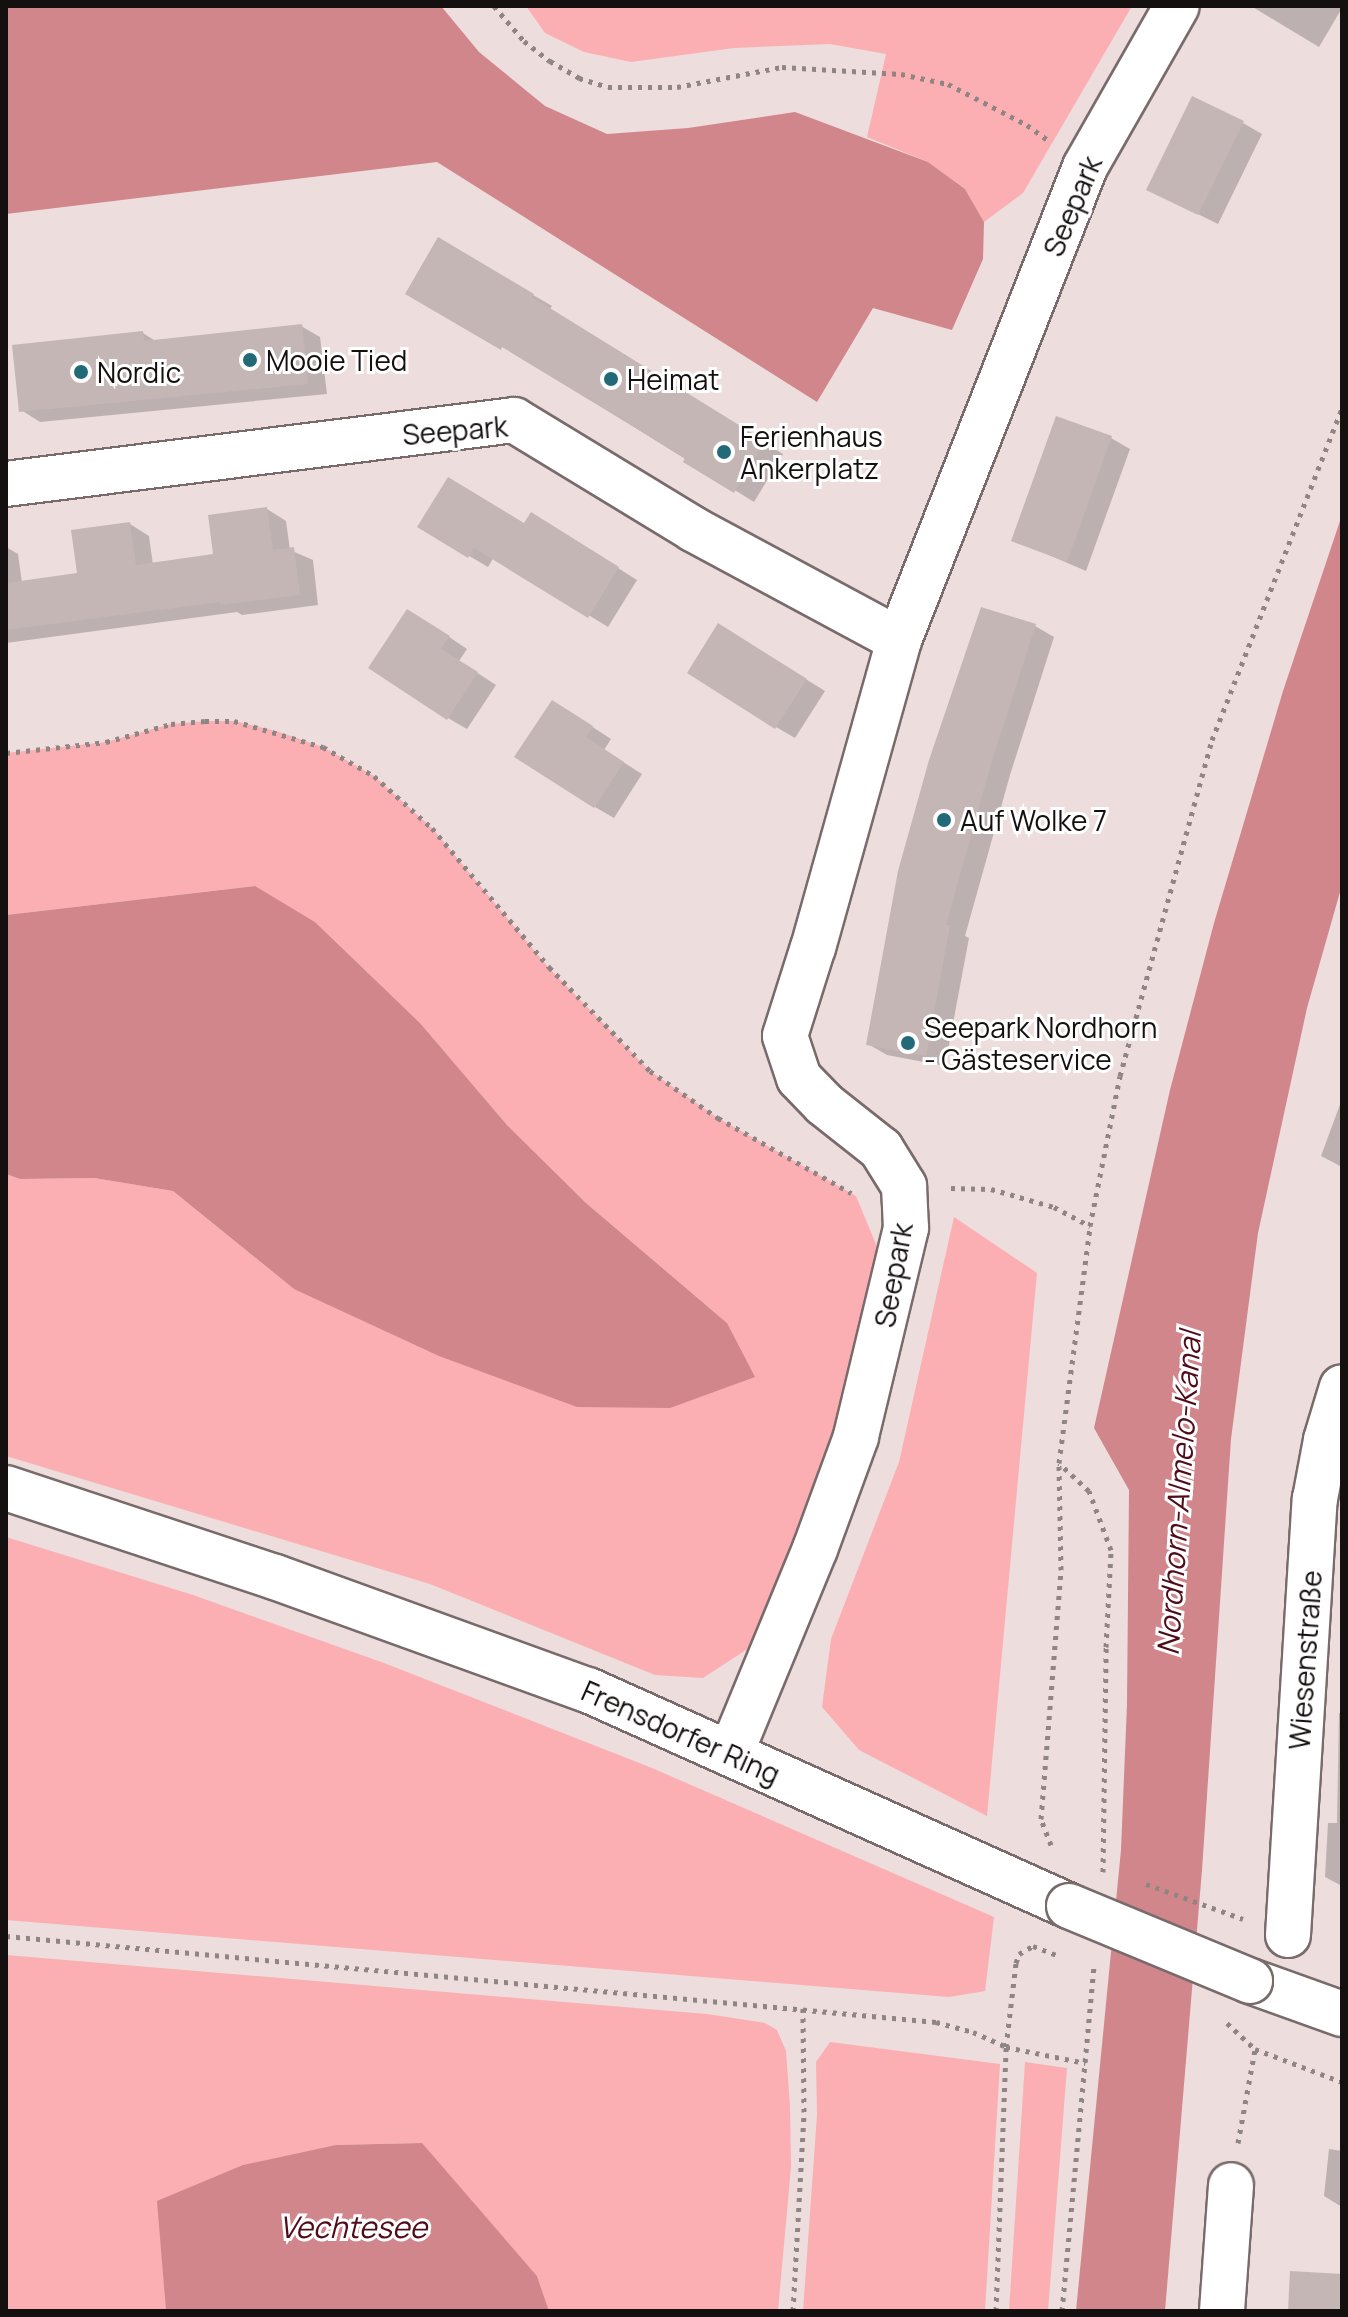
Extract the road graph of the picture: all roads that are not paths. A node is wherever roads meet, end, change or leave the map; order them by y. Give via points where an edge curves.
1 (1177, 6) edge
2 (6, 484) edge
3 (899, 640) junction
4 (1342, 1387) edge
5 (6, 1488) edge
6 (1328, 1500) edge
7 (731, 1753) junction
8 (1288, 1935) dead end
9 (1342, 2014) edge
10 (1231, 2185) road end
11 (1222, 2311) edge

1 - 3 street, Seepark via 1085,167
2 - 3 street, Seepark via 514,420 693,529
3 - 7 street, Seepark via 785,1036 799,1078 881,1149 904,1186 906,1228 856,1437
4 - 6 street, Wiesenstraße via 1326,1440
5 - 7 street, Frensdorfer Ring via 275,1577 588,1690
6 - 8 street, Wiesenstraße
7 - 9 street, Frensdorfer Ring, bridge via 1069,1906
10 - 11 street

